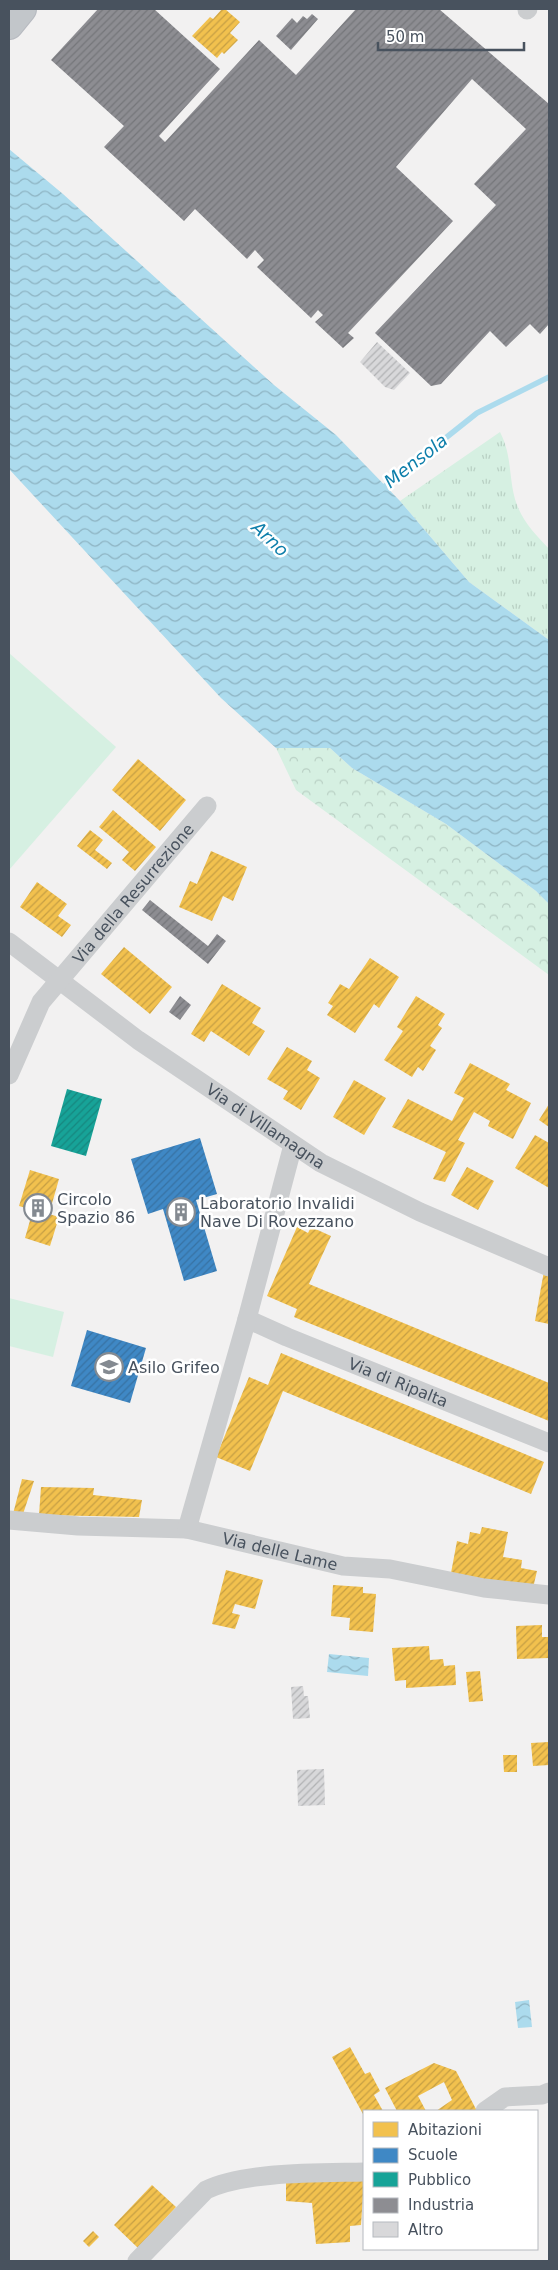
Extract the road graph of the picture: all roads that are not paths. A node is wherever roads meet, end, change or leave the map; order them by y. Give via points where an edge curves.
1 (22, 9) edge
2 (9, 25) edge
3 (207, 806) dead end
4 (9, 942) edge
5 (60, 980) junction
6 (9, 1075) edge
7 (293, 1145) junction
8 (549, 1267) edge
9 (247, 1319) junction
10 (549, 1443) edge
11 (9, 1520) edge
12 (187, 1529) junction
13 (549, 1595) edge
14 (549, 2092) edge
15 (486, 2110) edge
16 (363, 2172) edge
17 (137, 2261) edge

1 - 2 highway
3 - 5 street, Via della Resurrezione
4 - 5 street, Via di Villamagna
5 - 6 street, Via della Resurrezione via 41,1002
5 - 7 street, Via di Villamagna via 138,1040
7 - 8 street, Via di Villamagna via 361,1184
7 - 9 street
9 - 10 street, Via di Ripalta
9 - 12 street
11 - 12 street, Via delle Lame via 78,1526
12 - 13 street, Via delle Lame via 343,1566 390,1569 484,1588
14 - 15 street via 505,2096
16 - 17 street via 285,2174 217,2185 206,2190

